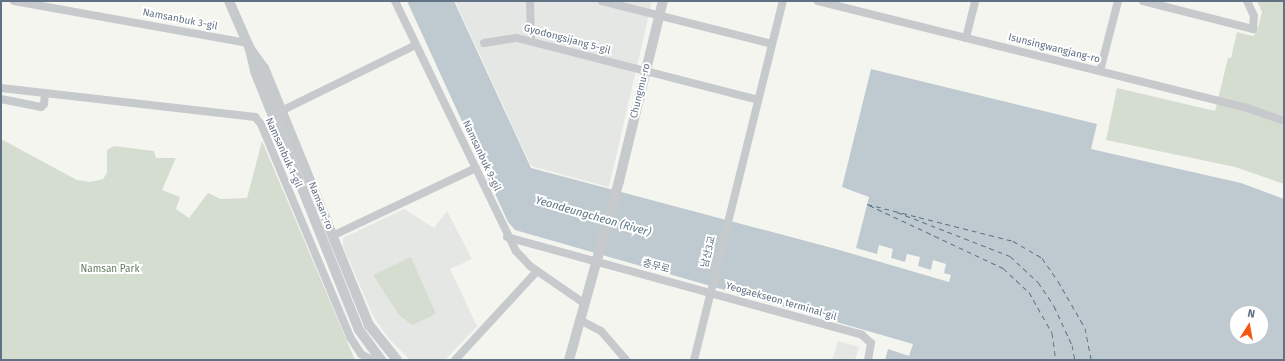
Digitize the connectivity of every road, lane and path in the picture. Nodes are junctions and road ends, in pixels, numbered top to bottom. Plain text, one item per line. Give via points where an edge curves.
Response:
1 (14, 1) edge
2 (229, 1) edge
3 (395, 1) edge
4 (530, 1) edge
5 (602, 1) edge
6 (663, 1) edge
7 (783, 1) edge
8 (818, 1) edge
9 (975, 1) edge
10 (1118, 1) edge
11 (1143, 1) edge
12 (1247, 1) edge
13 (659, 16) junction
14 (966, 38) junction
15 (531, 41) junction
16 (484, 43) dead end
17 (772, 44) junction
18 (416, 45) junction
19 (249, 46) junction
20 (646, 71) junction
21 (1100, 71) junction
22 (1, 88) edge
23 (45, 94) junction
24 (1, 99) edge
25 (758, 100) junction
26 (282, 110) junction
27 (1284, 121) edge
28 (476, 168) junction
29 (332, 236) junction
30 (507, 237) junction
31 (597, 261) junction
32 (537, 271) junction
33 (709, 292) junction
34 (585, 304) junction
35 (580, 320) junction
36 (372, 360) edge
37 (381, 360) edge
38 (397, 360) edge
39 (455, 360) edge
40 (569, 360) edge
41 (626, 360) edge
42 (694, 360) edge
43 (868, 360) edge

1 - 19 street, Namsanbuk 3-gil
2 - 19 street, Namsan-ro
3 - 18 street, Namsanbuk 9-gil
4 - 15 street
5 - 13 street
6 - 13 street, Chungmu-ro
7 - 17 street
8 - 14 street, Isunsingwangjang-ro
9 - 14 street
10 - 21 street
11 - 12 street via 1252,29 1254,16
13 - 17 street
13 - 20 street, Chungmu-ro
14 - 21 street, Isunsingwangjang-ro
15 - 16 street, Gyodongsijang 5-gil via 511,37
15 - 20 street, Gyodongsijang 5-gil
17 - 25 street
18 - 26 street
18 - 28 street, Namsanbuk 9-gil
19 - 26 street, Namsan-ro via 264,68
19 - 37 street, Namsan-ro via 255,71 359,330
20 - 25 street, Gyodongsijang 5-gil
20 - 31 street, Chungmu-ro
21 - 27 street, Isunsingwangjang-ro via 1248,108
22 - 23 street, Namsanbuk 1-gil
23 - 24 street via 44,104 41,106
23 - 36 street, Namsanbuk 1-gil via 257,118 350,337 361,354
25 - 33 street, 남산3교
26 - 29 street, Namsan-ro
28 - 29 street
28 - 30 street, Namsanbuk 9-gil
29 - 38 street, Namsan-ro via 369,325
30 - 31 street
30 - 32 street, Namsanbuk 9-gil via 520,257
31 - 33 street, 충무로
31 - 34 street
32 - 34 street, Namsanbuk 9-gil
32 - 39 street
33 - 42 street, Yeogaekseon terminal-gil
33 - 43 street, Yeogaekseon terminal-gil via 862,335 870,343
34 - 35 street
35 - 40 street
35 - 41 street via 601,331

